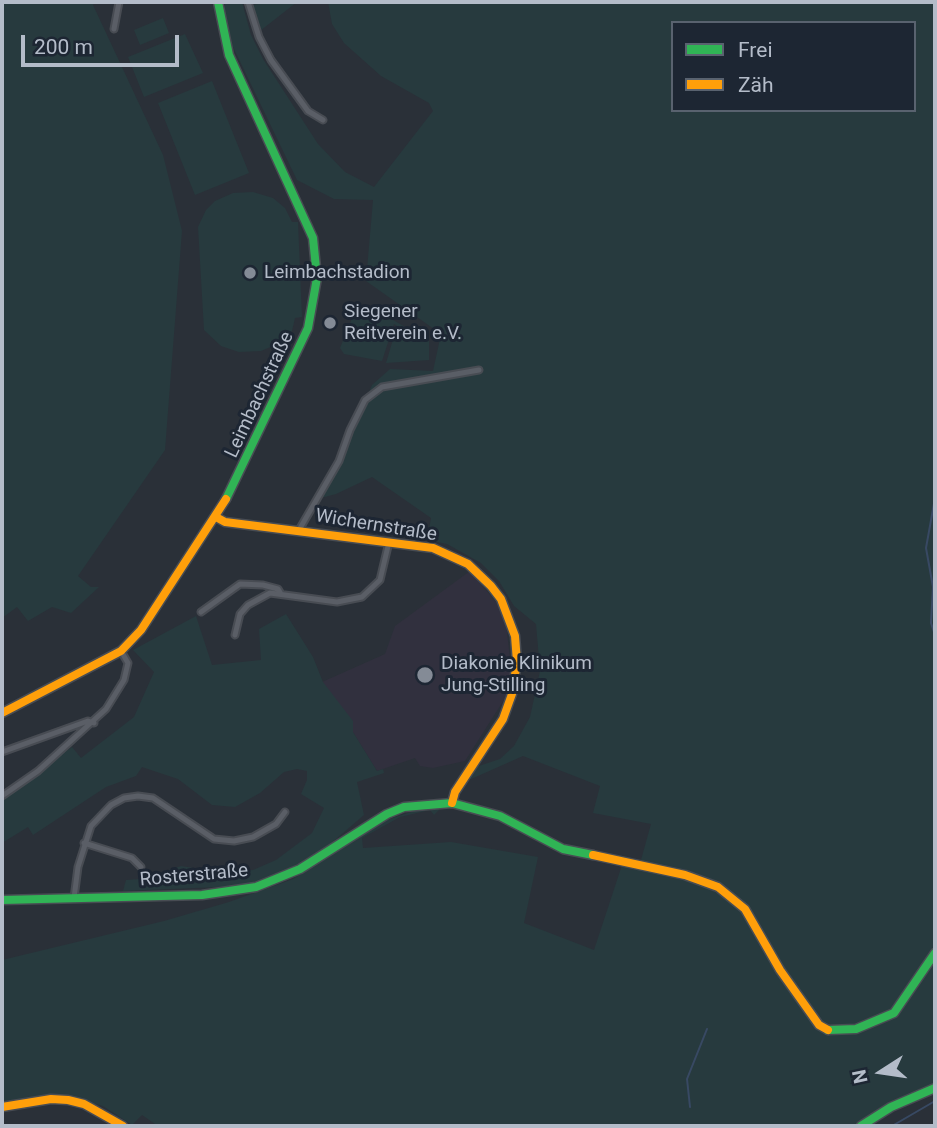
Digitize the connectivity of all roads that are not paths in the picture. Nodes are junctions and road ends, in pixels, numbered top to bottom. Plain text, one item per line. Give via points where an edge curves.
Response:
1 (119, 2) edge
2 (218, 2) edge
3 (248, 2) edge
4 (114, 29) dead end
5 (323, 120) dead end
6 (479, 370) dead end
7 (216, 517) junction
8 (299, 530) junction
9 (389, 542) junction
10 (281, 594) junction
11 (201, 611) dead end
12 (235, 635) dead end
13 (121, 651) junction
14 (2, 713) edge
15 (94, 723) junction
16 (2, 752) edge
17 (2, 796) edge
18 (452, 803) junction
19 (285, 812) dead end
20 (84, 843) junction
21 (141, 867) dead end
22 (74, 898) junction
23 (2, 900) edge
24 (935, 953) edge
25 (935, 1088) edge
26 (2, 1107) edge
27 (123, 1126) edge
28 (861, 1126) edge

1 - 4 street
2 - 7 street, Leimbachstraße via 229,55 309,226 317,278 311,319 294,363
3 - 5 street via 271,60 308,111
6 - 8 street via 382,387 365,401 339,461
7 - 8 street, Wichernstraße via 225,522
7 - 13 street, Leimbachstraße via 141,630
8 - 9 street, Wichernstraße
9 - 10 street via 380,580 362,597 337,602
9 - 18 street, Wichernstraße via 440,550 468,564 501,599 515,636 515,678 506,712
10 - 11 street via 263,585 240,584
10 - 12 street via 270,593 248,605 240,614
13 - 14 street, Leimbachstraße
13 - 15 street via 128,663 124,680
15 - 16 street via 88,720
15 - 17 street
18 - 22 street, Rosterstraße via 404,807 387,814 300,869 256,887 202,895
18 - 24 street, Rosterstraße via 500,816 562,849 685,875 718,887 745,909 779,970 819,1025 831,1032 856,1029 894,1013
19 - 20 street via 276,824 253,837 215,839 196,830 171,808 138,796 100,814
20 - 21 street via 132,858
20 - 22 street
22 - 23 street, Rosterstraße
25 - 28 street
26 - 27 street via 68,1100

